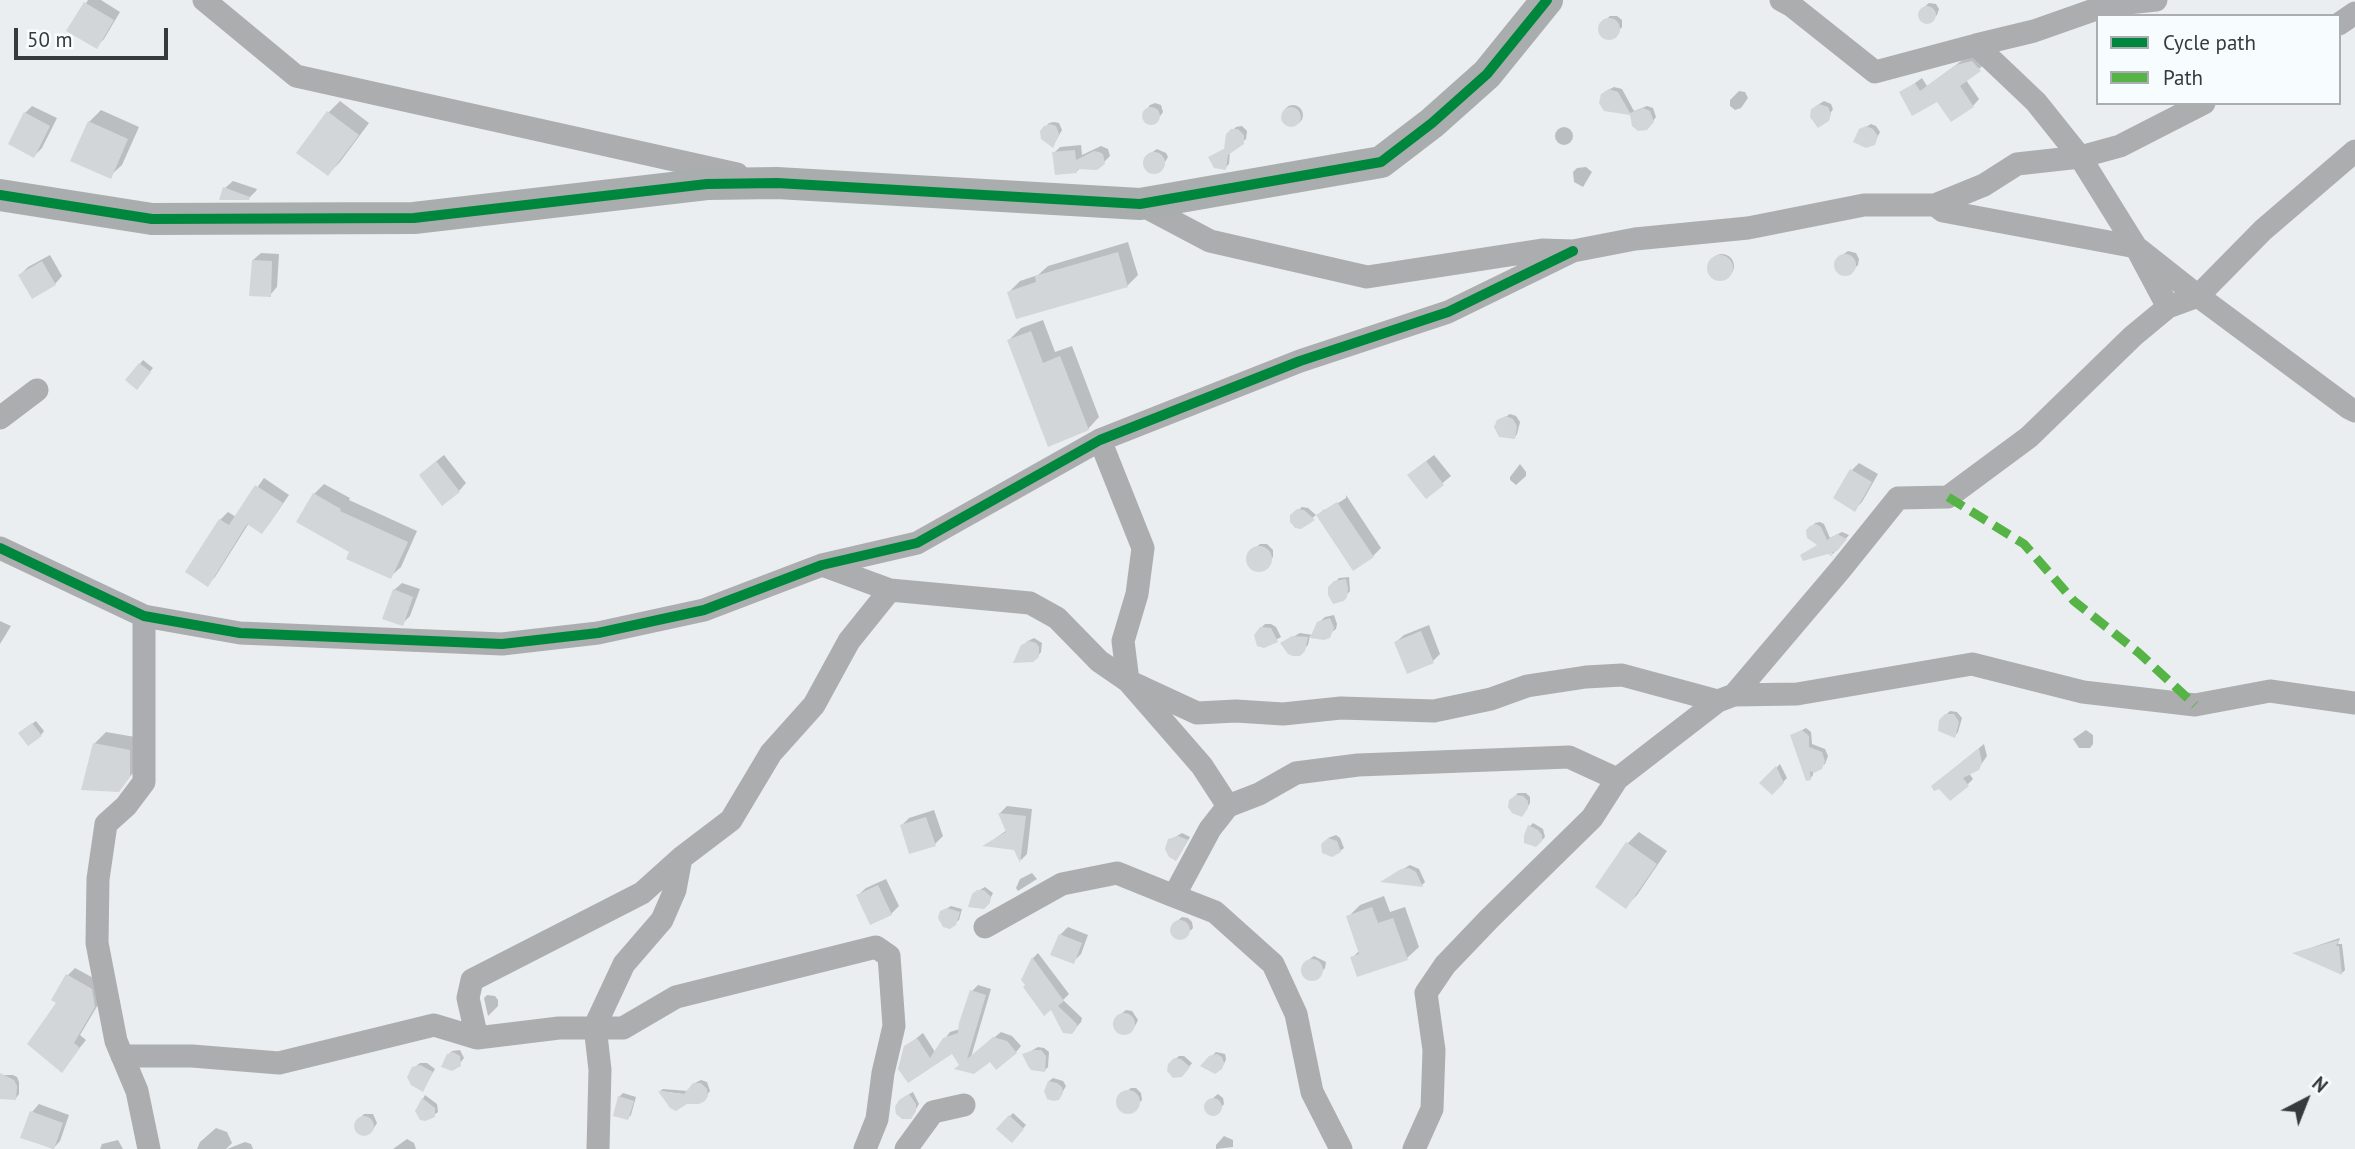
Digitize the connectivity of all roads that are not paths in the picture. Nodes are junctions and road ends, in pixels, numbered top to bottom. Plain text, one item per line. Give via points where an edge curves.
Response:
1 (204, 0) edge
2 (1547, 0) edge
3 (1781, 0) edge
4 (2156, 0) edge
5 (1976, 45) junction
6 (2200, 105) edge
7 (2355, 151) edge
8 (2080, 157) junction
9 (777, 183) junction
10 (0, 195) edge
11 (1140, 204) junction
12 (1935, 205) junction
13 (2136, 247) junction
14 (1573, 251) junction
15 (2198, 296) junction
16 (2168, 307) junction
17 (37, 390) dead end
18 (2355, 411) edge
19 (0, 418) edge
20 (1100, 440) junction
21 (0, 548) edge
22 (822, 565) junction
23 (890, 590) junction
24 (144, 616) junction
25 (1128, 681) junction
26 (1726, 698) junction
27 (2355, 703) edge
28 (1617, 779) junction
29 (1228, 806) junction
30 (681, 858) junction
31 (1174, 896) junction
32 (985, 926) dead end
33 (595, 1026) junction
34 (477, 1038) junction
35 (122, 1056) junction
36 (964, 1105) dead end
37 (149, 1149) edge
38 (598, 1149) edge
39 (865, 1149) edge
40 (906, 1149) edge
41 (1341, 1149) edge
42 (1414, 1149) edge

1 - 9 street via 296,76
2 - 11 street via 1487,74 1381,162
3 - 5 street via 1875,72
4 - 5 street via 2108,5
5 - 8 street via 2036,102
6 - 8 street via 2120,146
7 - 15 street via 2263,230
8 - 12 street via 2017,164 1984,185
8 - 13 street
9 - 10 street via 707,184 414,218 152,219
9 - 11 street
11 - 14 street via 1210,241 1367,277 1542,250
12 - 13 street via 1943,211
12 - 14 street via 1864,205 1748,228 1635,239
13 - 15 street
13 - 16 street
14 - 20 street via 1448,312 1300,361
15 - 16 street
15 - 18 street
16 - 26 street via 2029,437 1948,497 1898,498
17 - 19 street
20 - 22 street via 917,543
20 - 25 street via 1143,548 1137,594 1123,640
21 - 24 street
22 - 23 street
22 - 24 street via 704,610 598,633 502,644 240,633
23 - 25 street via 1030,603 1057,618 1099,661
23 - 30 street via 849,641 814,705 771,754 731,820
24 - 35 street via 144,782 106,824 98,879 97,943
25 - 26 street via 1197,713 1283,714 1341,708 1434,711 1527,686 1622,675
25 - 29 street via 1202,766
26 - 27 street via 1797,694 1972,664 2083,692 2195,705 2270,691
26 - 28 street
28 - 29 street via 1569,757 1358,765 1296,773
28 - 42 street via 1592,818 1481,927 1426,993 1434,1049 1432,1109
29 - 31 street
30 - 33 street via 663,920 624,964
30 - 34 street via 642,893 472,980 468,998
31 - 32 street via 1117,873 1062,884
31 - 41 street via 1215,912 1273,964 1296,1014 1312,1092
33 - 34 street
33 - 38 street via 600,1070
33 - 39 street via 623,1028 676,997 876,947 889,956 894,1026 877,1119
34 - 35 street via 435,1025 279,1063
35 - 37 street via 137,1091
36 - 40 street via 933,1112

